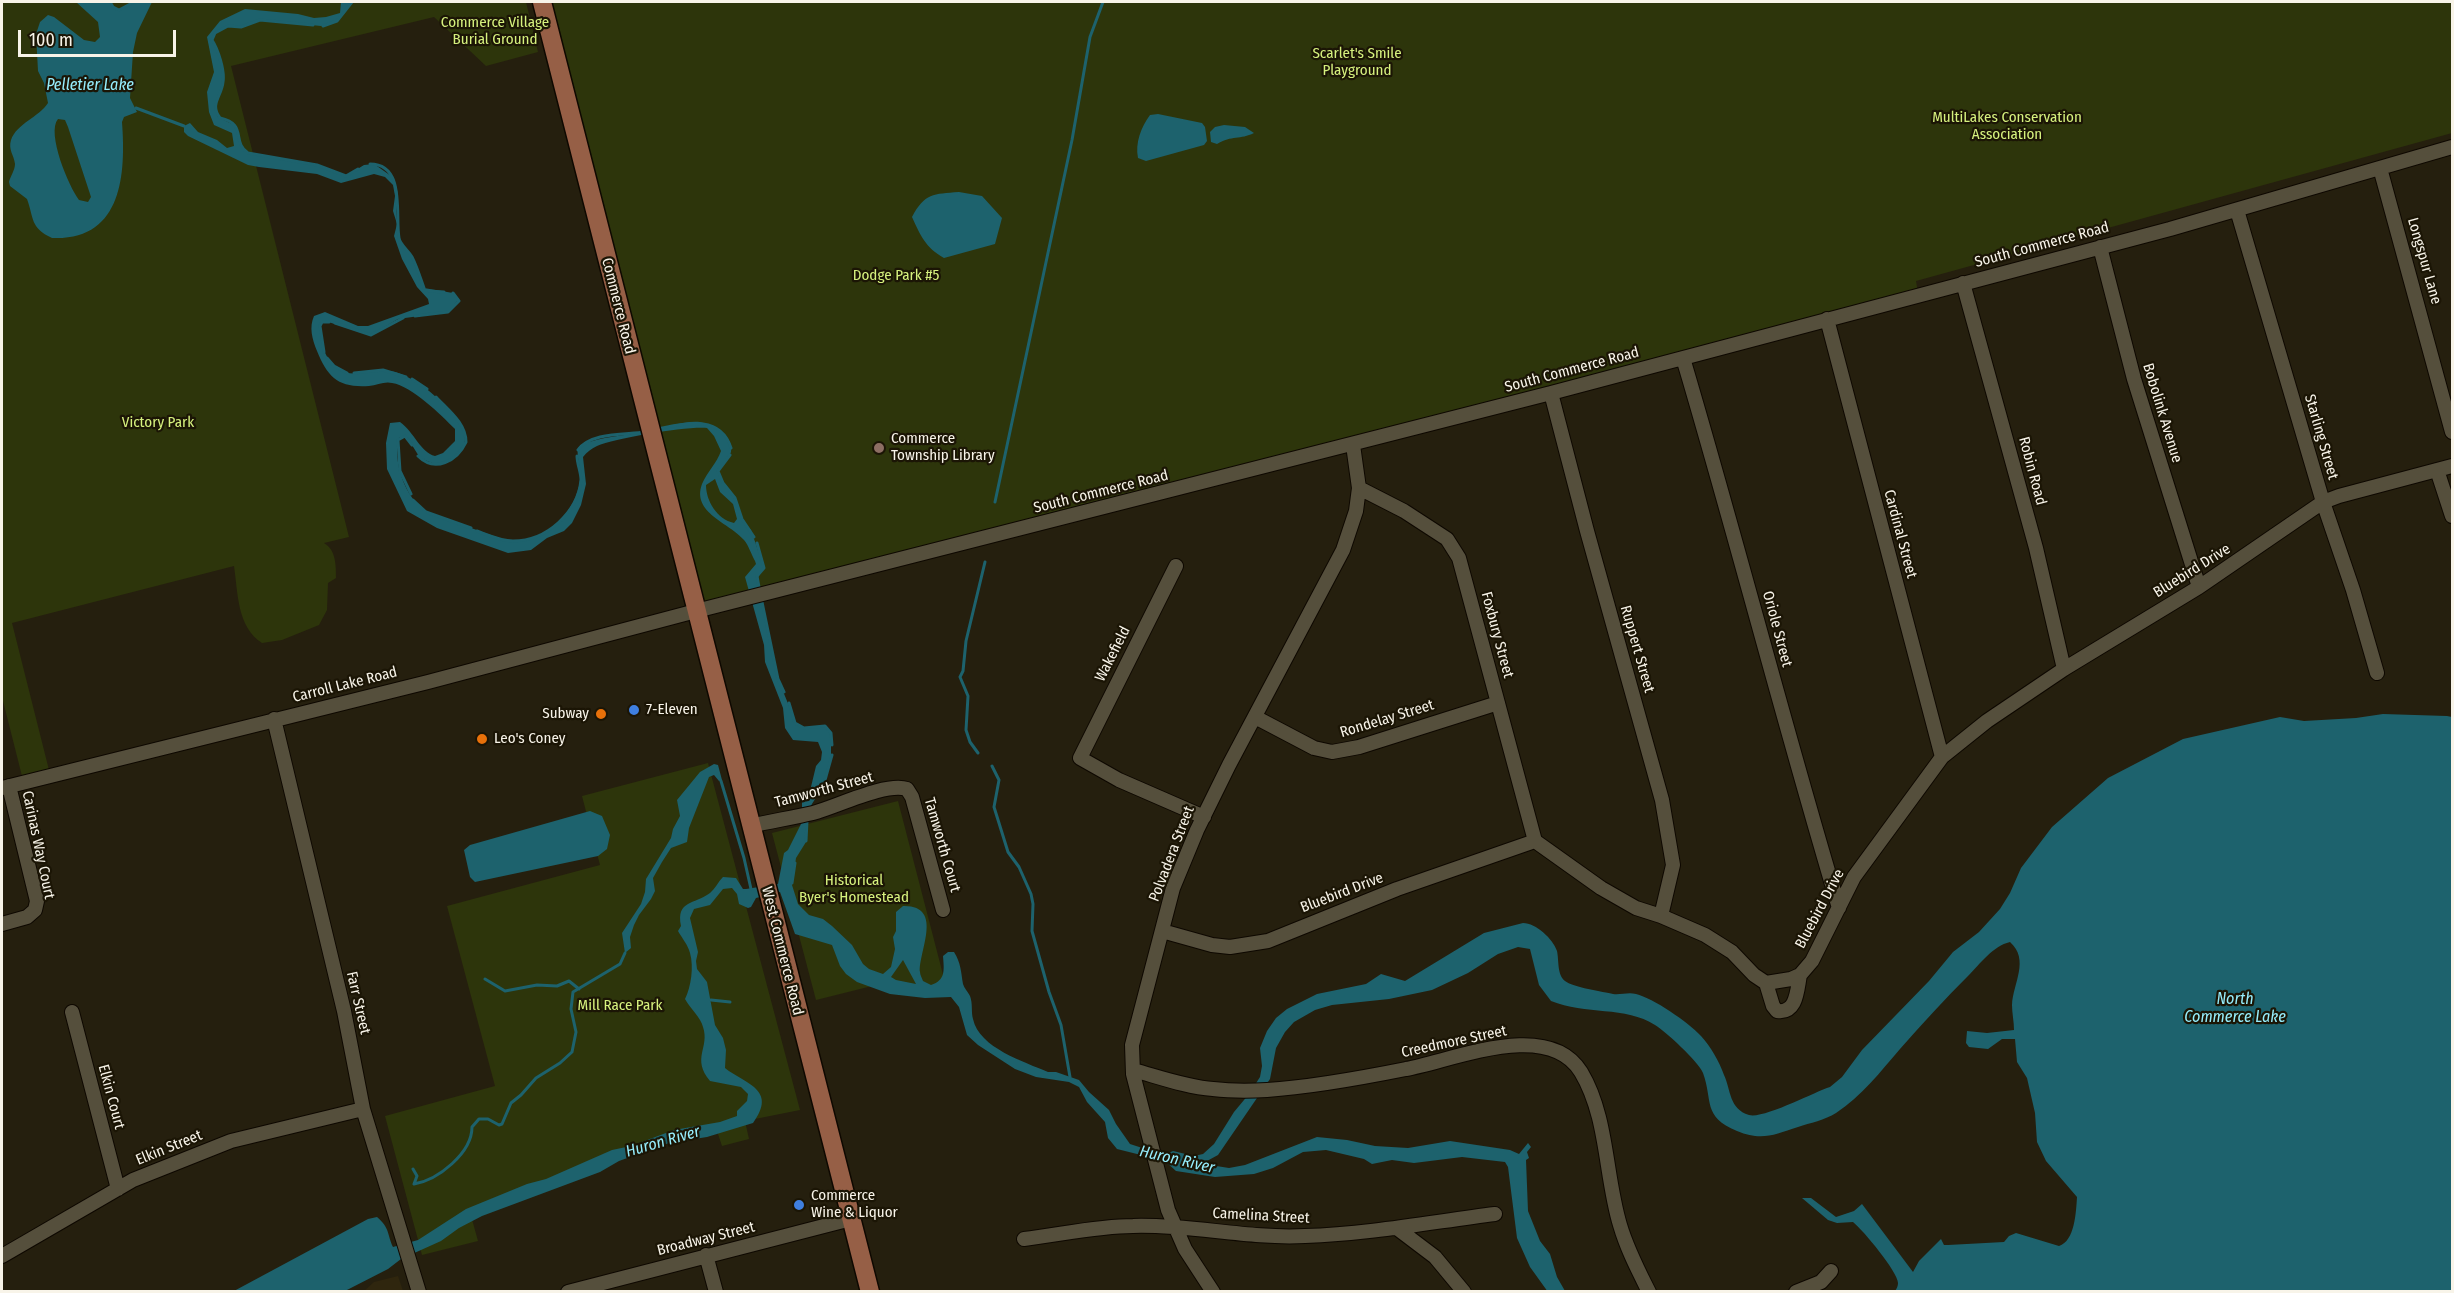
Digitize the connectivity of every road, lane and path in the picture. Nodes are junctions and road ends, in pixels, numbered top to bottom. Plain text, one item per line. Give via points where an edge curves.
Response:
1 (542, 2) edge
2 (2452, 147) edge
3 (2380, 168) junction
4 (2237, 210) junction
5 (2100, 247) junction
6 (1963, 283) junction
7 (1827, 319) junction
8 (1683, 358) junction
9 (1551, 393) junction
10 (2452, 432) edge
11 (1353, 445) junction
12 (2452, 466) edge
13 (2437, 470) junction
14 (1359, 488) junction
15 (2323, 502) junction
16 (2452, 516) edge
17 (1176, 566) dead end
18 (2199, 587) junction
19 (696, 611) junction
20 (2064, 669) junction
21 (2377, 673) dead end
22 (1498, 703) junction
23 (1254, 717) junction
24 (274, 719) junction
25 (1942, 758) junction
26 (5, 787) edge
27 (907, 789) joint
28 (1204, 817) junction
29 (750, 826) junction
30 (1535, 841) junction
31 (1839, 908) junction
32 (943, 910) dead end
33 (1661, 916) junction
34 (2, 924) edge
35 (1162, 931) junction
36 (1800, 975) junction
37 (1766, 983) junction
38 (72, 1012) dead end
39 (1133, 1070) junction
40 (363, 1109) junction
41 (118, 1189) junction
42 (1496, 1214) dead end
43 (851, 1219) junction
44 (1175, 1227) junction
45 (1398, 1229) junction
46 (1024, 1239) dead end
47 (706, 1255) junction
48 (2, 1256) edge
49 (1831, 1271) dead end
50 (419, 1292) edge
51 (568, 1292) edge
52 (716, 1292) edge
53 (870, 1292) edge
54 (1213, 1292) edge
55 (1464, 1292) edge
56 (1649, 1292) edge
57 (1796, 1292) edge

1 - 19 main road, Commerce Road
2 - 3 street, South Commerce Road
3 - 4 street, South Commerce Road
3 - 10 street, Longspur Lane
4 - 5 street, South Commerce Road
4 - 15 street, Starling Street
5 - 6 street, South Commerce Road
5 - 18 street, Bobolink Avenue via 2134,379
6 - 7 street, South Commerce Road
6 - 20 street, Robin Road via 2036,548
7 - 8 street, South Commerce Road
7 - 25 street, Cardinal Street
8 - 9 street, South Commerce Road
8 - 31 street, Oriole Street
9 - 11 street, South Commerce Road
9 - 33 street, Ruppert Street via 1662,800 1673,865
11 - 14 street, Polvadera Street
11 - 19 street, South Commerce Road
12 - 13 street, Bluebird Drive
13 - 15 street, Bluebird Drive
13 - 16 street
14 - 22 street, Foxbury Street via 1404,511 1447,539 1453,548 1465,578
14 - 23 street, Polvadera Street via 1343,550
15 - 18 street, Bluebird Drive
15 - 21 street, Starling Street
17 - 28 street, Wakefield via 1080,758 1119,780
18 - 20 street, Bluebird Drive
19 - 24 street, Carroll Lake Road
19 - 29 main road, West Commerce Road
20 - 25 street, Bluebird Drive via 1987,721
22 - 23 street, Rondelay Street via 1332,752 1314,748
22 - 30 street, Foxbury Street
23 - 28 street, Polvadera Street
24 - 26 street, Carroll Lake Road
24 - 40 street, Farr Street via 344,1011
25 - 31 street, Bluebird Drive via 1854,877
26 - 34 street, Carinas Way Court via 37,901 35,910 27,917
27 - 29 street, Tamworth Street via 898,787
27 - 32 street, Tamworth Court
28 - 35 street, Polvadera Street via 1173,888
29 - 43 main road, West Commerce Road
30 - 33 street via 1601,888 1636,908
30 - 35 street, Bluebird Drive via 1268,940 1230,947
31 - 36 street, Bluebird Drive via 1812,961
33 - 37 street via 1732,952
35 - 39 street, Polvadera Street via 1132,1045
36 - 37 street
36 - 37 street via 1791,1010 1784,1012 1773,1006
38 - 41 street, Elkin Court
39 - 44 street, Polvadera Street
39 - 56 street, Creedmore Street via 1211,1089 1265,1090 1408,1069 1498,1047 1543,1047 1558,1052 1580,1070 1593,1097 1620,1224
40 - 41 street, Elkin Street via 231,1141
40 - 50 street, Farr Street
41 - 48 street, Elkin Street
42 - 45 street, Camelina Street
43 - 47 street, Broadway Street
43 - 53 main road, West Commerce Road
44 - 45 street, Camelina Street via 1242,1235 1304,1236
44 - 46 street, Camelina Street via 1131,1226
44 - 54 street, Polvadera Street
45 - 55 street via 1435,1257
47 - 51 street, Broadway Street
47 - 52 street
49 - 57 street via 1821,1282

